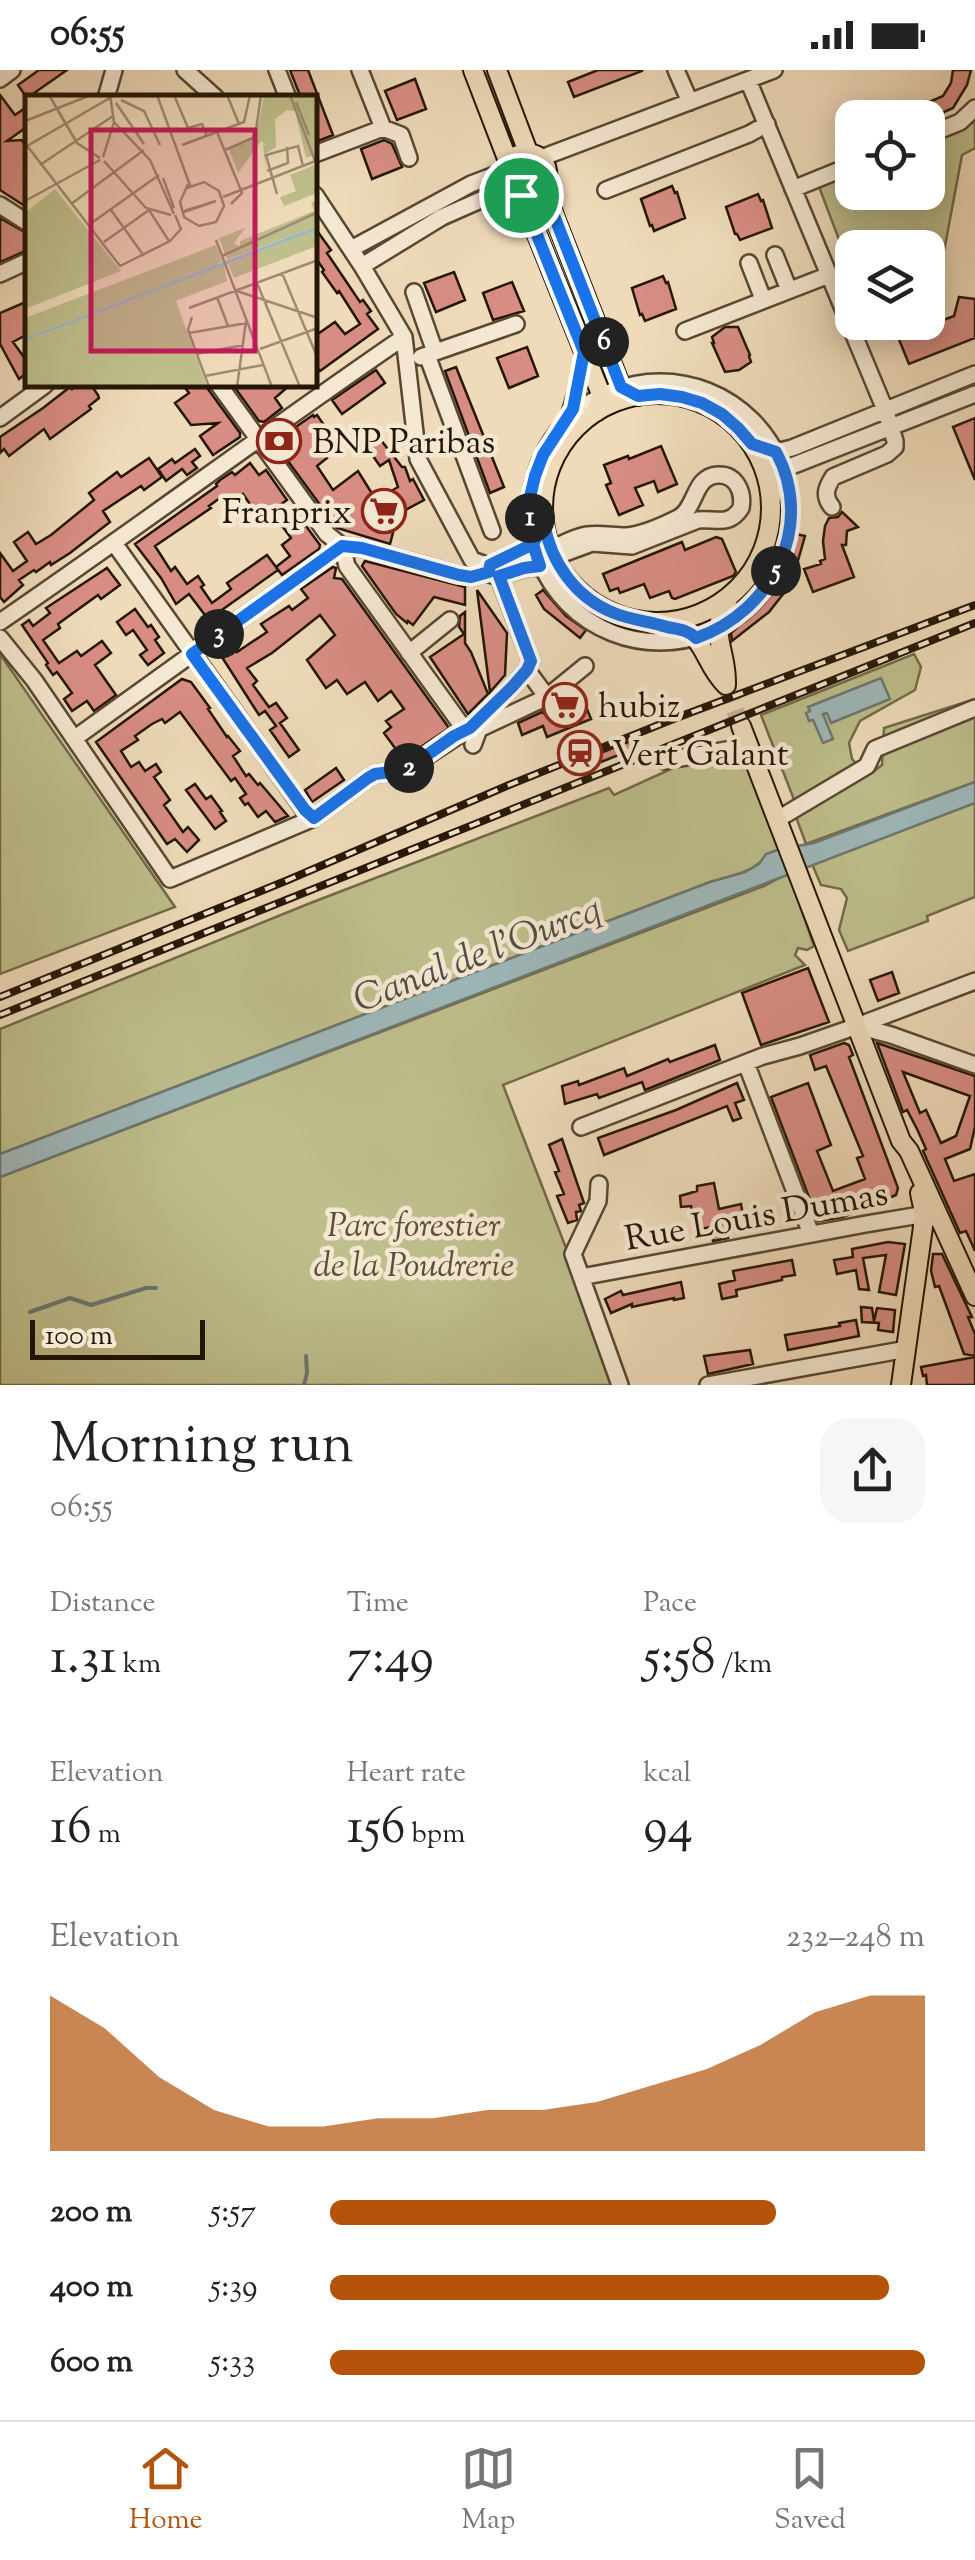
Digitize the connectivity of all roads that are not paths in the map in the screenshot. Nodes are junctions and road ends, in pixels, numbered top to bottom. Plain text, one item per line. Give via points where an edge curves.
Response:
1 (12, 70) edge
2 (114, 70) edge
3 (185, 70) edge
4 (277, 70) edge
5 (360, 70) edge
6 (472, 70) edge
7 (497, 70) edge
8 (676, 70) edge
9 (774, 70) edge
10 (0, 79) edge
11 (748, 80) junction
12 (107, 95) edge
13 (213, 95) edge
14 (287, 95) edge
15 (690, 102) junction
16 (975, 108) edge
17 (766, 124) junction
18 (383, 128) junction
19 (945, 128) edge
20 (318, 153) edge
21 (534, 155) junction
22 (409, 158) dead end
23 (835, 172) edge
24 (511, 178) junction
25 (546, 184) junction
26 (794, 189) junction
27 (606, 190) dead end
28 (318, 200) edge
29 (0, 205) edge
30 (25, 220) edge
31 (351, 249) junction
32 (775, 255) dead end
33 (25, 262) edge
34 (749, 264) dead end
35 (362, 266) junction
36 (0, 274) edge
37 (829, 275) junction
38 (788, 290) junction
39 (414, 292) dead end
40 (763, 299) junction
41 (516, 324) dead end
42 (685, 331) dead end
43 (404, 336) junction
44 (584, 352) junction
45 (431, 354) junction
46 (408, 358) junction
47 (975, 374) edge
48 (41, 388) edge
49 (222, 388) edge
50 (630, 391) junction
51 (975, 394) edge
52 (598, 403) junction
53 (569, 417) junction
54 (0, 418) edge
55 (888, 419) junction
56 (258, 438) junction
57 (752, 444) junction
58 (776, 452) junction
59 (784, 469) junction
60 (771, 502) junction
61 (832, 507) dead end
62 (492, 532) dead end
63 (114, 544) junction
64 (342, 546) junction
65 (548, 558) junction
66 (492, 572) junction
67 (729, 596) junction
68 (450, 620) dead end
69 (0, 622) edge
70 (650, 622) junction
71 (718, 630) junction
72 (0, 638) edge
73 (696, 638) junction
74 (409, 653) junction
75 (192, 654) junction
76 (585, 666) dead end
77 (530, 674) dead end
78 (549, 701) junction
79 (975, 708) edge
80 (741, 726) tunnel mouth
81 (473, 733) junction
82 (74, 738) junction
83 (749, 746) junction
84 (664, 761) dead end
85 (314, 818) junction
86 (778, 819) junction
87 (975, 981) edge
88 (857, 1026) junction
89 (746, 1063) junction
90 (975, 1065) edge
91 (581, 1127) dead end
92 (599, 1184) dead end
93 (932, 1219) junction
94 (811, 1234) junction
95 (581, 1277) junction
96 (975, 1296) edge
97 (907, 1349) junction
98 (620, 1385) edge
99 (708, 1385) edge
100 (902, 1385) edge

1 - 10 street
2 - 12 street
3 - 13 street
4 - 14 street
5 - 18 street
6 - 24 main road
7 - 21 main road
8 - 15 street
9 - 11 street
11 - 15 street via 724,80
11 - 17 street
15 - 21 street
16 - 19 street
17 - 26 street
17 - 27 street
18 - 20 street
18 - 22 street via 401,134
21 - 24 main road via 515,156
21 - 25 main road via 548,172
23 - 26 street
24 - 25 main road via 535,194
24 - 31 street via 471,184
24 - 35 street
24 - 44 main road
25 - 50 main road
26 - 37 street
28 - 31 street
29 - 30 street
31 - 35 street
32 - 38 street
33 - 36 street
34 - 40 street
35 - 43 street
37 - 38 street
37 - 55 street
38 - 40 street
39 - 45 street
40 - 42 street
41 - 45 street
43 - 46 street
43 - 56 street
44 - 52 main road
44 - 53 street
45 - 46 street
45 - 62 street
46 - 66 street via 418,459 437,510 472,560
47 - 55 street via 900,404
48 - 54 street
49 - 56 street
50 - 52 main road via 616,402
50 - 57 main road via 702,403
50 - 58 street via 655,381 697,387 742,413
51 - 55 street
52 - 53 street
52 - 65 main road via 550,468 543,505
53 - 65 street via 543,455 530,508
55 - 58 street
55 - 59 street
55 - 61 street via 896,441 892,450 833,477 826,494
56 - 63 street
56 - 64 street
57 - 58 street
57 - 60 main road
58 - 59 street
59 - 60 street
59 - 71 street via 790,523 781,561 760,596
60 - 67 main road via 762,554
63 - 69 street
63 - 75 street
64 - 66 street via 404,554 471,577
64 - 74 street via 348,566
64 - 75 street
65 - 65 street via 592,543 632,546 698,520 730,520 741,508 741,490 732,479 709,477 681,516 631,536 590,534
65 - 66 street
65 - 66 street
65 - 70 main road via 592,602
65 - 73 street via 554,589 569,608 612,634 662,643
66 - 81 street via 531,661
67 - 70 main road via 678,620
67 - 71 main road
68 - 74 street
70 - 73 main road
71 - 73 street
71 - 73 main road via 726,685
72 - 82 street
74 - 81 street
75 - 82 street
75 - 85 street
76 - 78 street
77 - 78 street
78 - 81 street
79 - 86 street via 876,749 867,766
80 - 83 main road
81 - 85 street via 406,770 375,774
82 - 85 street via 170,879
83 - 84 street
83 - 86 main road
86 - 88 main road
87 - 88 street
88 - 89 street via 801,1050
88 - 90 street
88 - 93 main road
89 - 91 street
89 - 94 street
92 - 95 street via 574,1254
93 - 94 street, Rue Louis Dumas
93 - 96 main road
93 - 97 main road
94 - 95 street, Rue Louis Dumas
95 - 98 street
97 - 99 street
97 - 100 main road

